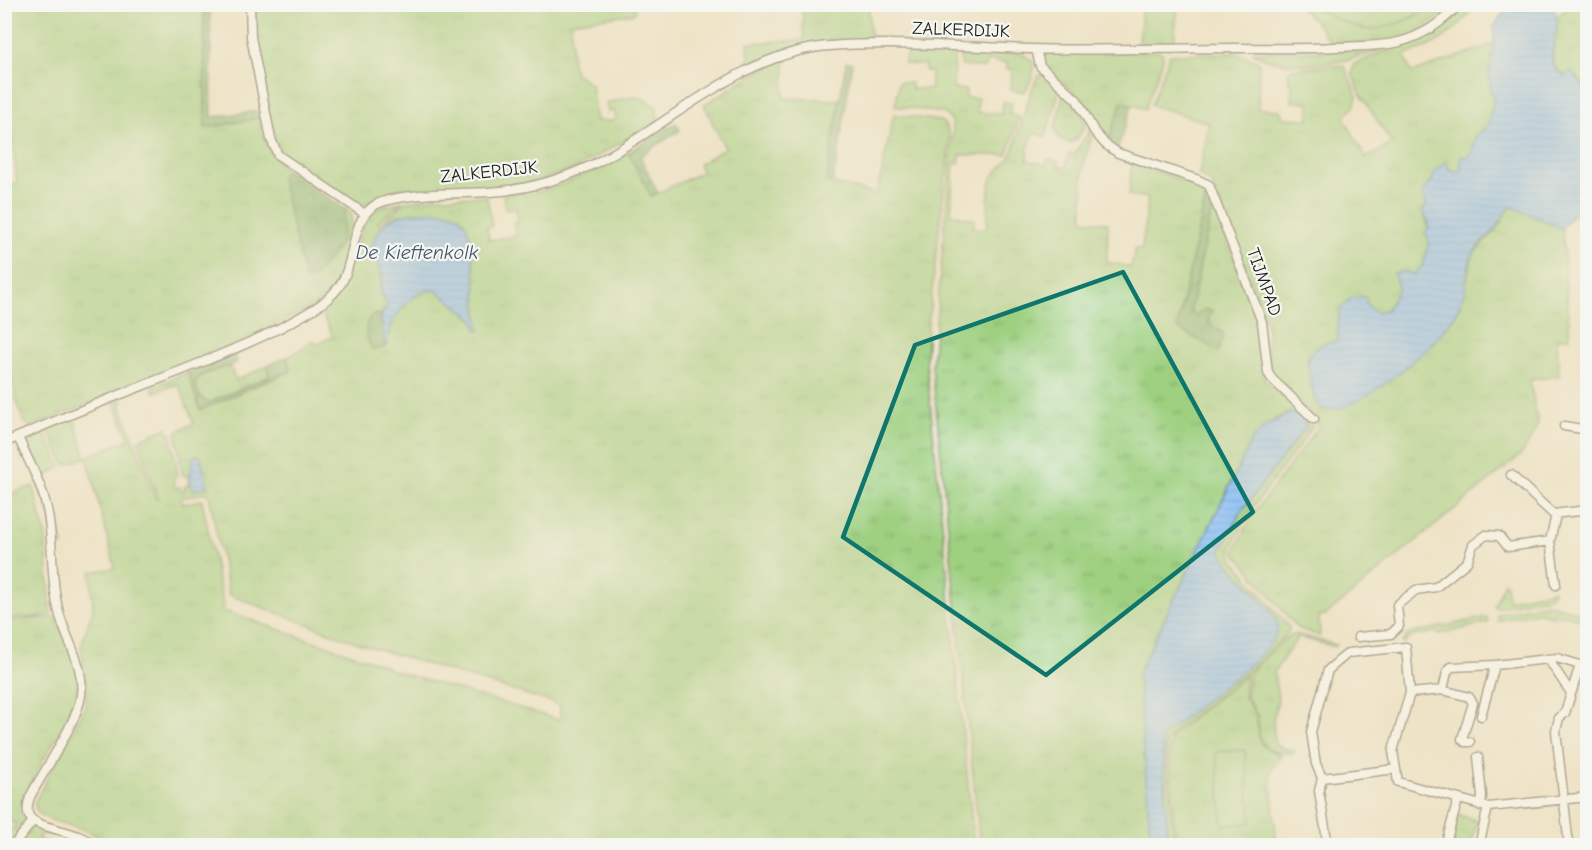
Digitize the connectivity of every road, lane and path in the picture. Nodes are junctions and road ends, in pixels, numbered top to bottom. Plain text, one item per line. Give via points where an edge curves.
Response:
1 (250, 4) edge
2 (1459, 4) edge
3 (1036, 49) junction
4 (365, 214) junction
5 (1314, 418) dead end
6 (1564, 426) dead end
7 (1587, 430) edge
8 (18, 437) junction
9 (4, 443) edge
10 (1511, 476) dead end
11 (1587, 510) edge
12 (1556, 515) junction
13 (1550, 541) junction
14 (1556, 585) dead end
15 (1358, 638) dead end
16 (1548, 659) junction
17 (1584, 664) edge
18 (1495, 665) junction
19 (1443, 690) junction
20 (1410, 693) junction
21 (1571, 693) junction
22 (1481, 716) dead end
23 (1470, 742) dead end
24 (1478, 757) dead end
25 (1396, 769) junction
26 (1322, 778) junction
27 (1587, 797) edge
28 (1458, 800) junction
29 (1564, 800) junction
30 (1484, 807) junction
31 (33, 820) junction
32 (14, 846) edge
33 (96, 846) edge
34 (1328, 846) edge
35 (1445, 846) edge
36 (1479, 846) edge
37 (1569, 846) edge

1 - 4 street via 251,37 271,139 278,154
2 - 3 street, ZALKERDIJK via 1420,34 1382,45
3 - 4 street, ZALKERDIJK via 874,45 827,46 793,52 746,71 617,150 562,178 526,189 394,199 375,205
3 - 5 street, TIJMPAD via 1040,66 1077,100 1105,144 1118,153 1209,185 1262,322 1268,373
4 - 8 street via 344,278 320,305 229,351
6 - 7 street
8 - 9 street
8 - 31 street via 47,506 58,609 74,647 81,680 76,713 30,796 27,810
10 - 12 street
11 - 12 street
12 - 13 street
13 - 14 street
13 - 15 street via 1508,547 1499,536 1485,535 1473,545 1467,562 1436,587 1416,590 1396,605 1399,626 1391,634
16 - 17 street
16 - 18 street
16 - 21 street
17 - 21 street
18 - 19 street via 1451,667
18 - 22 street
19 - 20 street
19 - 23 street via 1469,697 1473,703 1462,739
20 - 25 street via 1393,751
20 - 26 street via 1406,647 1348,653 1328,670 1311,732
21 - 29 street via 1556,731
24 - 30 street
25 - 26 street
25 - 28 street via 1401,784
26 - 34 street via 1319,791
27 - 29 street
28 - 30 street
28 - 35 street
29 - 30 street
29 - 37 street
30 - 36 street
31 - 32 street
31 - 33 street via 74,833

